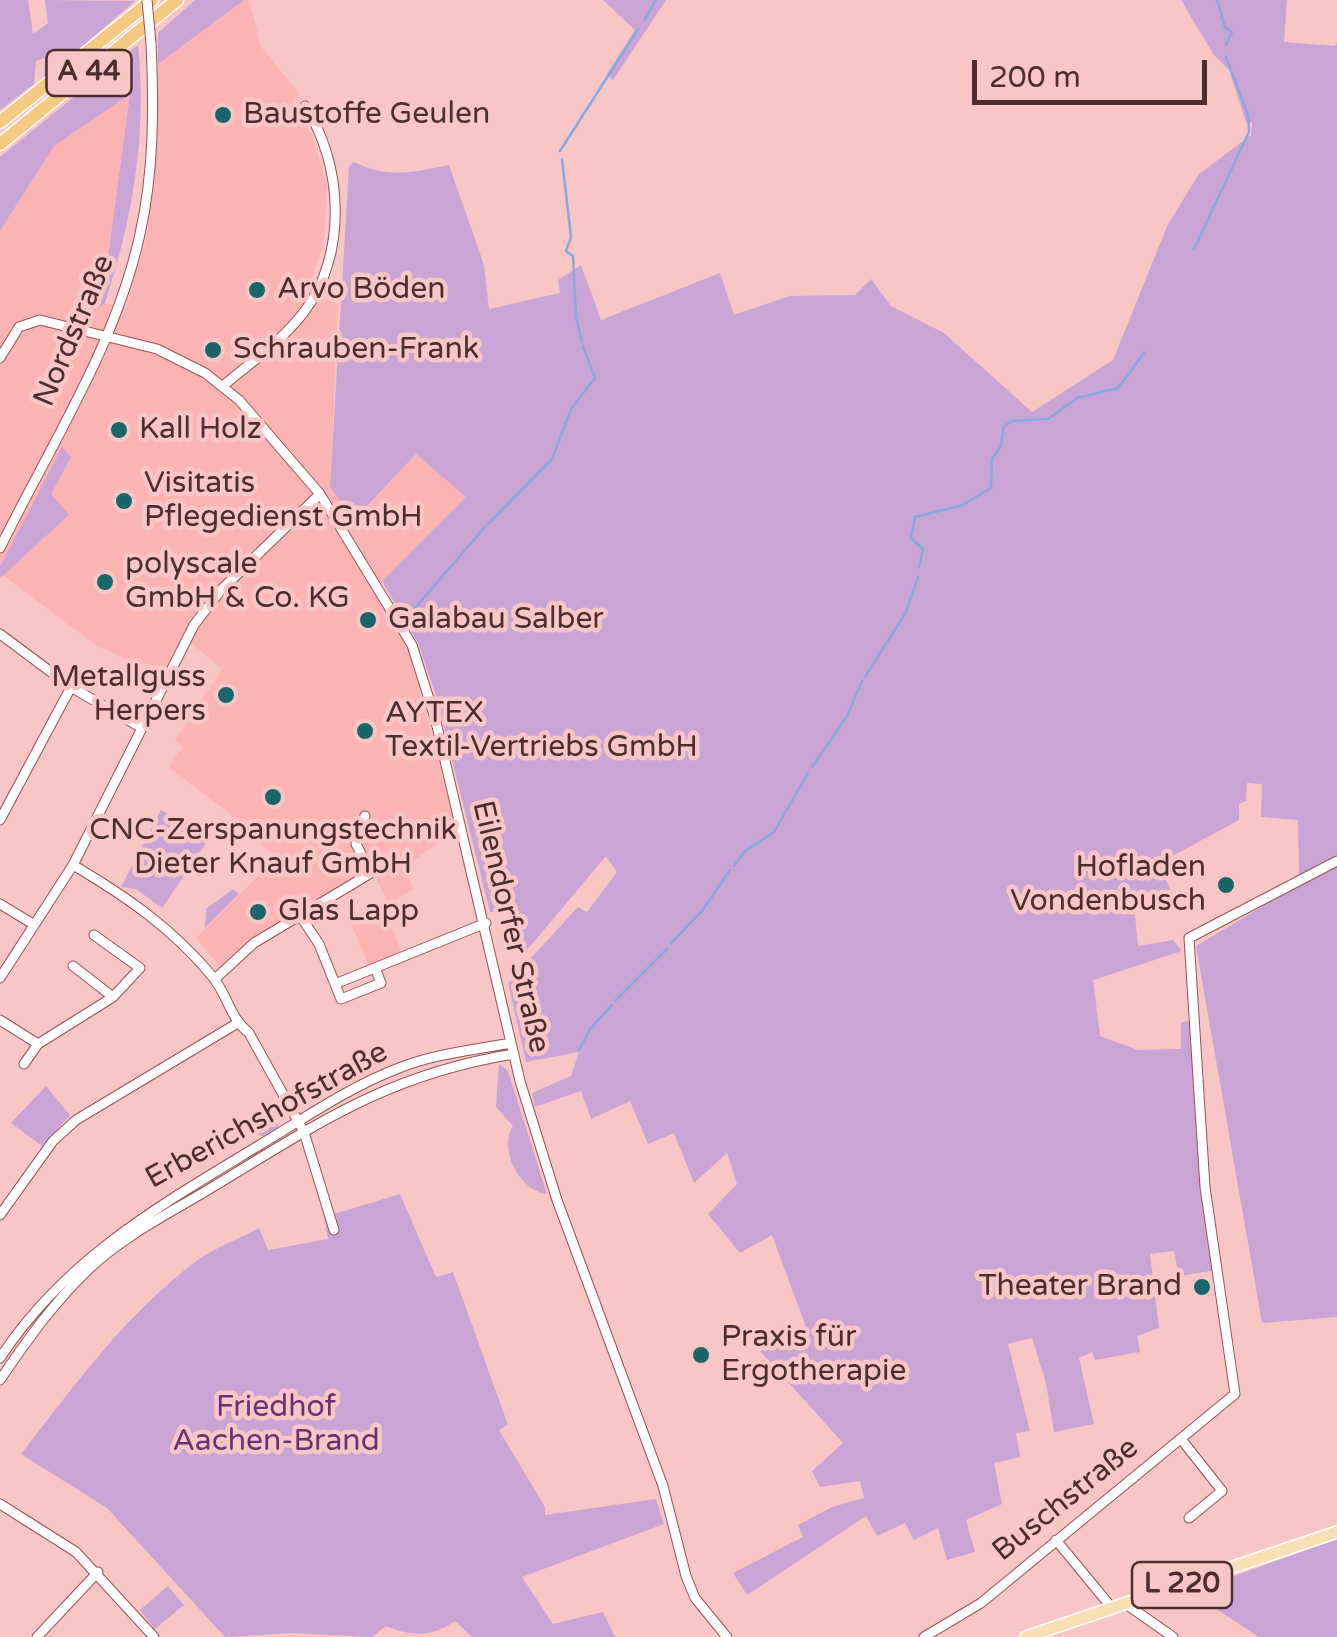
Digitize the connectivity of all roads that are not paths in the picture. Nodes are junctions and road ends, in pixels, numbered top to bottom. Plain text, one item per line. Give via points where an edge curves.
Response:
1 (150, 0) edge
2 (177, 0) edge
3 (305, 106) dead end
4 (0, 122) edge
5 (0, 144) edge
6 (106, 336) junction
7 (0, 358) edge
8 (223, 386) junction
9 (320, 494) junction
10 (0, 548) edge
11 (0, 634) edge
12 (71, 687) junction
13 (142, 728) junction
14 (365, 816) dead end
15 (0, 820) edge
16 (1337, 861) edge
17 (73, 865) junction
18 (0, 904) edge
19 (299, 914) junction
20 (486, 923) junction
21 (33, 924) junction
22 (94, 935) dead end
23 (73, 966) dead end
24 (375, 968) junction
25 (0, 978) edge
26 (215, 979) junction
27 (335, 984) junction
28 (113, 997) junction
29 (65, 1014) dead end
30 (0, 1020) edge
31 (75, 1022) junction
32 (236, 1024) junction
33 (511, 1043) junction
34 (38, 1044) junction
35 (514, 1054) junction
36 (24, 1064) dead end
37 (298, 1122) junction
38 (304, 1132) junction
39 (0, 1215) edge
40 (334, 1230) dead end
41 (116, 1241) junction
42 (0, 1358) edge
43 (0, 1380) edge
44 (1181, 1439) junction
45 (0, 1504) edge
46 (1189, 1518) dead end
47 (1337, 1532) edge
48 (1056, 1540) junction
49 (98, 1572) junction
50 (1126, 1604) junction
51 (1112, 1608) junction
52 (1154, 1626) junction
53 (37, 1637) edge
54 (154, 1637) edge
55 (727, 1637) edge
56 (924, 1637) edge
57 (1026, 1637) edge
58 (1143, 1637) edge
59 (1172, 1637) edge

1 - 4 highway, A 44
1 - 6 street, Nordstraße, bridge via 153,140 145,209
2 - 5 highway, A 44
3 - 8 street via 332,162 326,265 319,288 290,328
6 - 7 street, Eilendorfer Straße via 29,322
6 - 8 street, Eilendorfer Straße via 182,359
6 - 10 street, Nordstraße
8 - 9 street, Eilendorfer Straße
9 - 13 street via 194,625
9 - 20 street, Eilendorfer Straße via 424,675
11 - 12 street
12 - 13 street
12 - 15 street
13 - 17 street
14 - 19 street via 356,844 371,873
16 - 44 street, Buschstraße via 1188,938 1205,1187 1235,1394
17 - 21 street
17 - 26 street via 158,919
18 - 21 street
19 - 26 street
19 - 27 street
20 - 24 street
20 - 33 street, Eilendorfer Straße
21 - 25 street
22 - 28 street via 140,968
23 - 28 street
24 - 27 street
24 - 27 street via 381,983 341,999
26 - 32 street
28 - 31 street
29 - 31 street
30 - 34 street
31 - 34 street
32 - 37 street via 249,1033
32 - 39 street via 76,1120 52,1141
33 - 35 street, Eilendorfer Straße
33 - 37 street, Erberichshofstraße via 400,1068
34 - 36 street
35 - 38 street, Erberichshofstraße via 408,1078
35 - 55 street, Eilendorfer Straße via 557,1200 663,1486 686,1576
37 - 38 street
37 - 41 street, Erberichshofstraße
38 - 40 street, Erberichshofstraße
38 - 41 street, Erberichshofstraße
41 - 42 street, Erberichshofstraße via 48,1295
41 - 43 street, Erberichshofstraße via 57,1302
44 - 46 street via 1222,1491
44 - 48 street, Buschstraße
45 - 49 street via 45,1528
47 - 50 main road, L 220
48 - 51 street
48 - 56 street, Buschstraße via 981,1603
49 - 53 street
49 - 54 street
50 - 51 main road, L 220
50 - 52 street
51 - 57 main road, L 220
52 - 58 street
52 - 59 street

